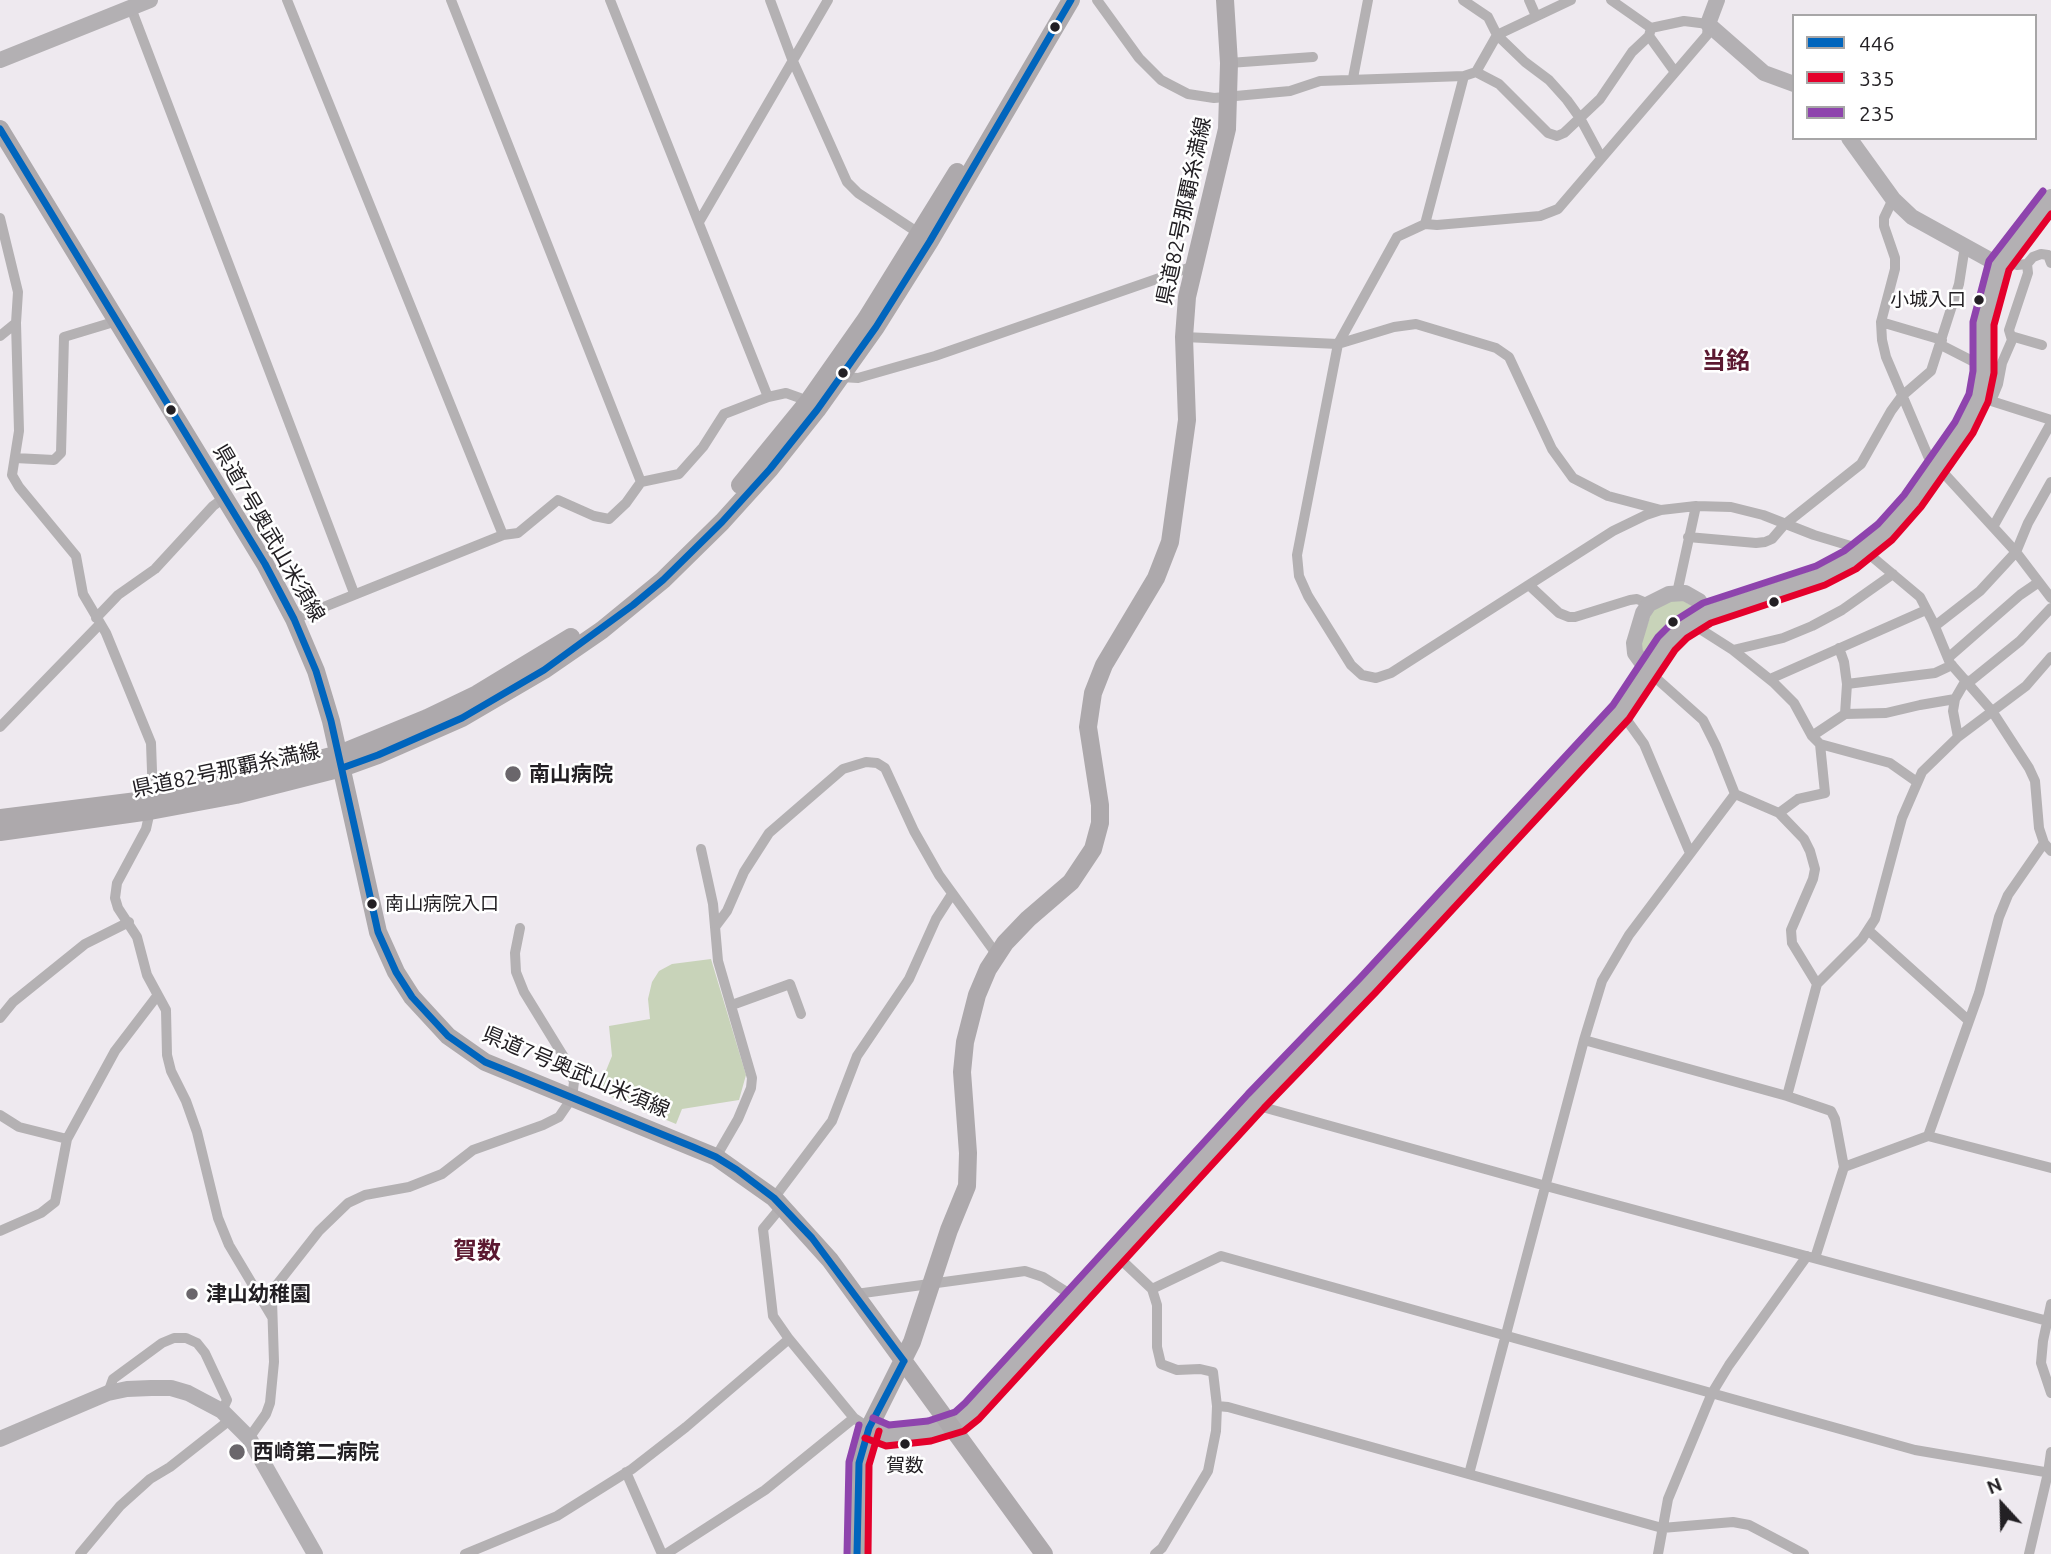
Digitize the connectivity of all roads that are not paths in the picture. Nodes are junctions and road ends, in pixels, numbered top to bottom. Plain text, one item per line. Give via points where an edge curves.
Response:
1 (150, 0) edge
2 (287, 0) edge
3 (451, 0) edge
4 (610, 0) edge
5 (770, 0) edge
6 (828, 0) edge
7 (1057, 0) edge
8 (1071, 0) edge
9 (1097, 0) edge
10 (1225, 0) edge
11 (1368, 0) edge
12 (1529, 0) edge
13 (1571, 0) edge
14 (1611, 0) edge
15 (1717, 0) edge
16 (1465, 1) edge
17 (131, 8) junction
18 (1536, 16) junction
19 (1708, 24) junction
20 (1650, 32) junction
21 (1497, 35) junction
22 (1312, 57) dead end
23 (792, 59) junction
24 (0, 60) edge
25 (1229, 62) junction
26 (1476, 72) junction
27 (1675, 72) junction
28 (1464, 76) junction
29 (1353, 78) junction
30 (1792, 83) edge
31 (1229, 98) junction
32 (1580, 118) junction
33 (0, 129) edge
34 (1850, 140) edge
35 (1601, 157) junction
36 (2051, 197) edge
37 (1893, 199) junction
38 (0, 218) edge
39 (699, 222) junction
40 (1425, 223) junction
41 (920, 234) junction
42 (1965, 246) junction
43 (2051, 262) edge
44 (2000, 263) junction
45 (2027, 264) junction
46 (1194, 267) junction
47 (117, 321) junction
48 (1881, 322) junction
49 (16, 323) junction
50 (0, 336) edge
51 (1184, 337) junction
52 (2011, 337) junction
53 (1941, 343) junction
54 (1338, 344) junction
55 (2042, 345) dead end
56 (1984, 367) junction
57 (841, 377) junction
58 (1902, 396) junction
59 (768, 397) junction
60 (1985, 399) junction
61 (816, 409) junction
62 (2051, 422) edge
63 (15, 458) junction
64 (1938, 464) junction
65 (641, 482) junction
66 (2051, 482) edge
67 (224, 498) junction
68 (1696, 506) junction
69 (1661, 510) junction
70 (1784, 524) junction
71 (1993, 527) junction
72 (503, 535) junction
73 (1688, 537) junction
74 (1864, 550) junction
75 (2016, 552) junction
76 (1893, 574) junction
77 (2039, 582) junction
78 (1530, 586) junction
79 (354, 593) junction
80 (1676, 593) junction
81 (2051, 598) edge
82 (1649, 604) junction
83 (2051, 607) edge
84 (1926, 610) junction
85 (1707, 613) junction
86 (294, 619) junction
87 (98, 621) junction
88 (1692, 621) junction
89 (1935, 626) junction
90 (1839, 648) junction
91 (1733, 650) junction
92 (2051, 657) edge
93 (1950, 661) junction
94 (1648, 671) junction
95 (1770, 679) junction
96 (1967, 682) junction
97 (1847, 684) junction
98 (1955, 699) junction
99 (1992, 711) junction
100 (1621, 712) junction
101 (1845, 715) junction
102 (0, 727) edge
103 (1958, 737) junction
104 (1816, 740) junction
105 (340, 761) junction
106 (1917, 782) junction
107 (1735, 794) junction
108 (151, 805) junction
109 (1779, 813) junction
110 (0, 818) edge
111 (0, 832) edge
112 (2048, 847) edge
113 (701, 849) dead end
114 (1690, 853) junction
115 (952, 894) junction
116 (129, 922) junction
117 (715, 927) junction
118 (520, 928) dead end
119 (1868, 930) junction
120 (997, 955) junction
121 (1817, 984) junction
122 (157, 996) junction
123 (732, 1005) junction
124 (801, 1014) dead end
125 (0, 1018) edge
126 (1968, 1020) junction
127 (1584, 1040) junction
128 (1787, 1096) junction
129 (572, 1098) junction
130 (1256, 1101) junction
131 (0, 1115) edge
132 (1928, 1136) junction
133 (67, 1139) junction
134 (716, 1157) junction
135 (1844, 1167) junction
136 (2051, 1168) edge
137 (1546, 1186) junction
138 (778, 1202) junction
139 (0, 1231) edge
140 (1115, 1254) junction
141 (1811, 1257) junction
142 (933, 1283) junction
143 (1153, 1289) junction
144 (856, 1294) junction
145 (1076, 1298) junction
146 (2051, 1304) edge
147 (273, 1320) junction
148 (2049, 1321) edge
149 (1505, 1335) junction
150 (789, 1339) junction
151 (904, 1361) junction
152 (108, 1393) junction
153 (2051, 1393) edge
154 (1712, 1394) junction
155 (1217, 1406) junction
156 (226, 1415) junction
157 (862, 1423) junction
158 (950, 1426) junction
159 (249, 1438) junction
160 (0, 1439) edge
161 (2051, 1452) edge
162 (626, 1472) junction
163 (2050, 1473) edge
164 (1469, 1474) junction
165 (1662, 1528) junction
166 (80, 1554) edge
167 (315, 1554) edge
168 (465, 1554) edge
169 (664, 1554) edge
170 (857, 1554) edge
171 (1044, 1554) edge
172 (1156, 1554) edge
173 (1658, 1554) edge
174 (1804, 1554) edge
175 (2029, 1554) edge

1 - 17 main road
2 - 72 street
3 - 65 street
4 - 39 street
5 - 23 street
6 - 23 street
7 - 41 main road, 県道82号那覇糸満線
8 - 57 main road, 県道82号那覇糸満線 via 930,241
9 - 31 street via 1161,80 1188,94
10 - 25 main road, 県道82号那覇糸満線
11 - 29 street
12 - 18 street
13 - 18 street
14 - 20 street
15 - 19 main road
16 - 21 street via 1488,17
17 - 24 main road
17 - 79 street
18 - 21 street
19 - 20 street via 1684,21
19 - 27 street via 1707,36
19 - 30 main road via 1765,73
20 - 27 street
20 - 32 street via 1600,99
21 - 26 street
21 - 32 street via 1549,80
22 - 25 street
23 - 39 street
23 - 41 street via 847,182
25 - 31 main road, 県道82号那覇糸満線
26 - 28 street
26 - 32 street via 1499,83 1548,133 1564,133
27 - 35 street
28 - 29 street
28 - 40 street
29 - 31 street
31 - 46 main road, 県道82号那覇糸満線 via 1227,129
32 - 35 street
33 - 47 main road, 県道7号奥武山米須線
34 - 37 main road
35 - 40 street via 1558,209 1540,216
36 - 44 main road
37 - 42 main road via 1912,216
37 - 48 street via 1884,226 1895,269
38 - 49 street via 16,282
39 - 59 street
40 - 54 street via 1397,237
41 - 61 main road, 県道82号那覇糸満線
42 - 44 main road
42 - 53 street
43 - 45 street via 2048,255 2041,254
44 - 45 street
44 - 56 main road via 1983,324
45 - 52 street
46 - 51 main road, 県道82号那覇糸満線
46 - 57 street via 936,356 858,378
47 - 63 street via 64,337 61,453 54,460
47 - 67 main road, 県道7号奥武山米須線
48 - 53 street
48 - 58 street via 1886,357
49 - 50 street
49 - 63 street via 19,431
51 - 54 street
51 - 120 main road, 県道82号那覇糸満線 via 1187,420 1170,542 1156,578 1104,665 1090,709 1090,743 1100,805 1098,837 1079,873 1016,931
52 - 55 street
52 - 60 street via 1998,384
53 - 56 street
53 - 58 street via 1931,372
54 - 69 street via 1416,324 1496,348 1509,357 1552,449 1573,478 1601,493
54 - 78 street via 1297,567 1308,596 1352,665 1369,677 1391,673
56 - 60 main road
57 - 61 main road, 県道82号那覇糸満線
58 - 64 street via 1928,456
58 - 70 street via 1861,464
59 - 61 street via 786,393
59 - 65 street via 724,414 679,474
60 - 62 street
60 - 64 main road
61 - 105 main road, 県道82号那覇糸満線 via 655,571 593,622 477,694
62 - 71 street
63 - 87 street via 15,482 76,556 83,594
64 - 71 street
64 - 74 main road via 1899,517
65 - 72 street via 609,519 558,500 518,533
66 - 75 street
67 - 86 main road, 県道7号奥武山米須線
67 - 87 street via 155,569 118,595
68 - 69 street
68 - 70 street via 1746,510
68 - 73 street
69 - 78 street via 1613,531
70 - 73 street via 1765,542
70 - 74 street
71 - 75 street
72 - 79 street
73 - 80 street
74 - 76 street
74 - 85 main road via 1812,579
75 - 77 street
75 - 89 street via 1980,591
76 - 84 street via 1920,597
76 - 91 street via 1812,626
77 - 81 street
77 - 93 street
78 - 82 street via 1569,617 1630,600
79 - 86 street
80 - 82 main road
80 - 85 main road via 1693,595
82 - 94 main road via 1634,643 1635,653
83 - 96 street via 2020,641
84 - 89 street
84 - 90 street
85 - 88 main road
86 - 105 main road, 県道7号奥武山米須線 via 323,692
87 - 102 street
87 - 108 street via 151,743
88 - 91 street
88 - 94 main road via 1667,643
89 - 93 street
90 - 95 street
90 - 97 street
91 - 95 street
92 - 99 street via 2026,686
93 - 96 street
93 - 97 street via 1935,673
94 - 100 main road
94 - 107 street via 1703,720
95 - 104 street via 1794,703
96 - 98 street
96 - 99 street
97 - 101 street
98 - 101 street via 1886,713
98 - 103 street
99 - 103 street
99 - 112 street via 2035,781 2039,828
100 - 114 street via 1644,744
100 - 130 main road
101 - 104 street
103 - 106 street
104 - 106 street via 1891,763
104 - 109 street via 1825,793 1798,799
105 - 108 main road, 県道82号那覇糸満線 via 227,783
105 - 129 main road, 県道7号奥武山米須線 via 375,922 390,961 412,997 438,1027 474,1055
106 - 119 street via 1902,818 1880,906
107 - 109 street
107 - 114 street
108 - 110 main road, 県道82号那覇糸満線
108 - 111 main road, 県道82号那覇糸満線
108 - 116 street via 146,829 114,890 118,908
109 - 121 street via 1804,839 1815,869 1791,930 1792,943
112 - 126 street via 2008,895
113 - 117 street
114 - 127 street via 1629,935 1602,981
115 - 117 street via 922,846 885,768 866,762 833,776 769,832
115 - 120 street
115 - 138 street via 909,979 857,1056 832,1121
116 - 122 street
116 - 125 street via 85,944 12,1002
117 - 123 street via 718,961
118 - 129 street via 514,953 516,972 567,1062 574,1082
119 - 121 street
119 - 126 street
120 - 142 main road, 県道82号那覇糸満線 via 977,995 963,1056 967,1186
121 - 128 street
122 - 133 street via 115,1051
122 - 147 street via 166,1010 171,1071 197,1132 218,1218
123 - 124 street via 790,984
123 - 134 street via 751,1069 751,1088
126 - 132 street
127 - 128 street
127 - 137 street
128 - 135 street via 1831,1111
129 - 134 main road, 県道7号奥武山米須線
129 - 147 street via 559,1117 473,1150 442,1174 348,1203 319,1231 275,1287
130 - 137 street via 1266,1108
130 - 140 main road
131 - 133 street via 19,1127
132 - 135 street
132 - 136 street
133 - 139 street via 55,1202
134 - 138 main road, 県道7号奥武山米須線
135 - 141 street
137 - 141 street
137 - 149 street
138 - 144 main road, 県道7号奥武山米須線
138 - 150 street via 763,1228 773,1316
140 - 143 street
140 - 145 main road
141 - 148 street
141 - 154 street
142 - 144 street
142 - 145 street via 1025,1271
142 - 151 main road, 県道82号那覇糸満線
143 - 149 street via 1221,1256
143 - 155 street via 1161,1364 1177,1370 1213,1371
144 - 151 main road, 県道7号奥武山米須線
145 - 158 main road via 972,1411
146 - 148 street
147 - 159 street via 270,1404
148 - 153 street via 2041,1363
149 - 154 street
149 - 164 street
150 - 157 street
150 - 162 street via 687,1427
151 - 157 main road
151 - 158 main road, 県道7号奥武山米須線
152 - 156 main road via 170,1388
152 - 156 street via 113,1379 162,1343 186,1338 205,1353 227,1400
152 - 160 main road
154 - 163 street via 1915,1450
154 - 165 street via 1682,1460
155 - 164 street
155 - 172 street via 1208,1471
156 - 159 main road
156 - 166 street via 120,1506
157 - 158 main road via 887,1436
157 - 169 street
157 - 170 main road
158 - 171 main road, 県道7号奥武山米須線
159 - 167 main road
161 - 163 street
162 - 168 street via 556,1516
162 - 169 street
163 - 175 street
164 - 165 street
165 - 173 street
165 - 174 street via 1733,1522 1749,1525

